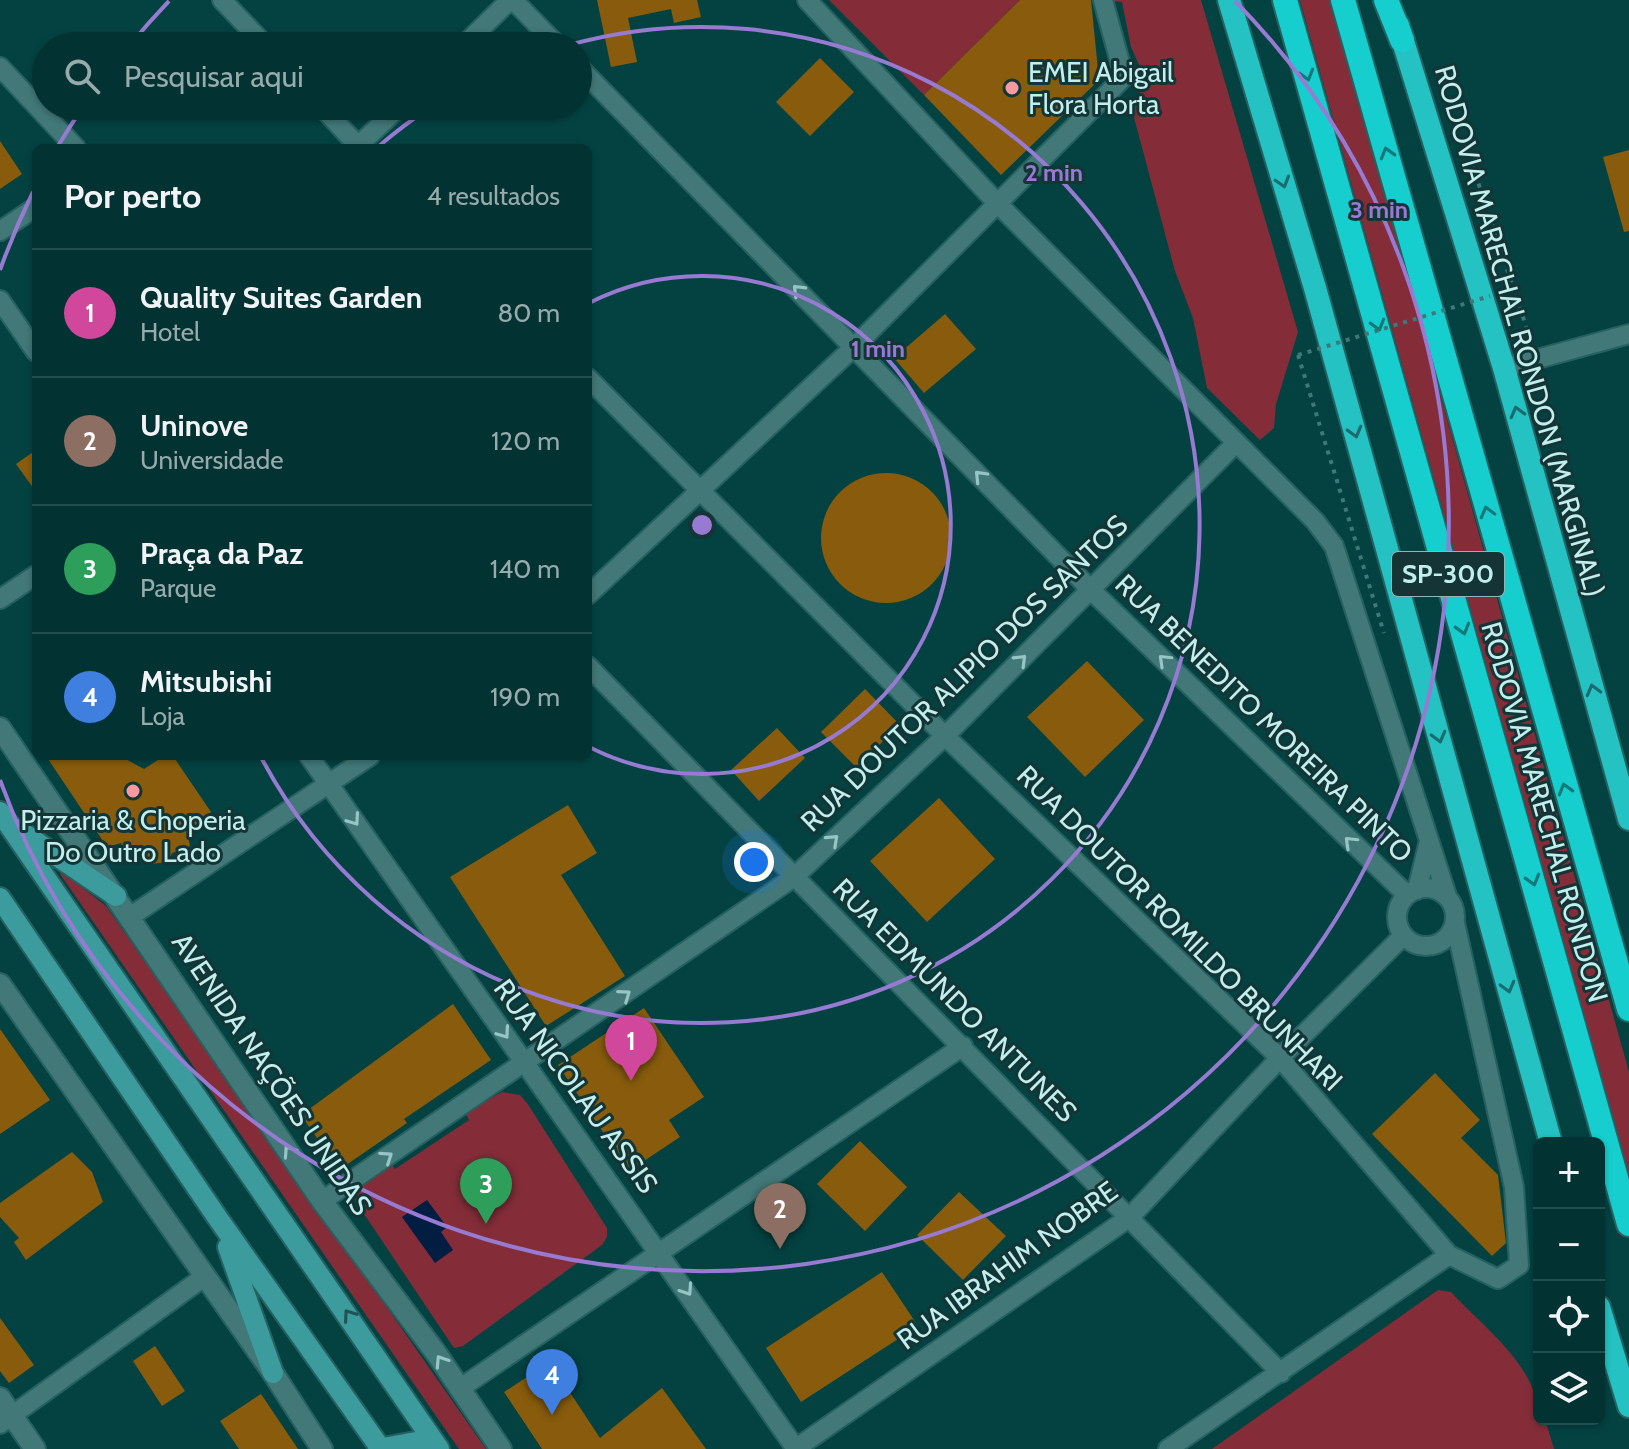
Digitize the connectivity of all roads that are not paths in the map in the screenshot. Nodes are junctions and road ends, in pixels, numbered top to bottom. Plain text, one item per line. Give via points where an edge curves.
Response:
1 (222, 0) edge
2 (512, 0) edge
3 (807, 0) edge
4 (1103, 0) edge
5 (1229, 0) edge
6 (1285, 0) edge
7 (1343, 0) edge
8 (1388, 0) edge
9 (253, 32) edge
10 (478, 32) edge
11 (544, 32) edge
12 (1402, 40) joint
13 (0, 67) edge
14 (592, 80) edge
15 (32, 101) edge
16 (50, 120) edge
17 (334, 120) edge
18 (386, 120) edge
19 (72, 144) edge
20 (355, 144) edge
21 (361, 144) edge
22 (997, 203) junction
23 (32, 210) edge
24 (0, 231) edge
25 (0, 300) edge
26 (1629, 334) edge
27 (32, 346) edge
28 (854, 347) junction
29 (1504, 368) junction
30 (592, 382) edge
31 (1236, 443) junction
32 (700, 491) junction
33 (32, 578) edge
34 (592, 591) edge
35 (1092, 591) junction
36 (0, 599) edge
37 (592, 670) edge
38 (0, 728) edge
39 (945, 736) junction
40 (312, 760) edge
41 (364, 760) edge
42 (329, 785) junction
43 (3, 817) edge
44 (1629, 819) edge
45 (1428, 845) junction
46 (794, 877) junction
47 (1412, 892) junction
48 (116, 896) junction
49 (1447, 896) junction
50 (0, 898) edge
51 (7, 913) edge
52 (131, 916) junction
53 (1455, 923) junction
54 (1403, 936) junction
55 (1437, 945) junction
56 (1462, 966) junction
57 (3, 998) edge
58 (1629, 1009) edge
59 (963, 1046) junction
60 (1280, 1058) junction
61 (526, 1064) junction
62 (1549, 1137) edge
63 (322, 1201) junction
64 (1130, 1217) junction
65 (219, 1220) junction
66 (1629, 1224) edge
67 (659, 1250) junction
68 (1449, 1255) junction
69 (204, 1277) junction
70 (1605, 1327) edge
71 (273, 1373) junction
72 (1281, 1373) junction
73 (459, 1389) junction
74 (0, 1398) edge
75 (1629, 1406) edge
76 (6, 1420) edge
77 (35, 1449) edge
78 (322, 1449) edge
79 (379, 1449) edge
80 (420, 1449) edge
81 (439, 1449) edge
82 (501, 1449) edge
83 (796, 1449) edge
84 (1168, 1449) edge

1 - 9 street
2 - 10 street
2 - 11 street
3 - 22 street
4 - 22 street via 1124,77
5 -> 62 highway via 1315,288
6 -> 66 highway, RODOVIA MARECHAL RONDON / SP-300
58 -> 7 highway, RODOVIA MARECHAL RONDON / SP-300
8 - 12 highway
12 - 29 highway, RODOVIA MARECHAL RONDON (MARGINAL)
13 - 15 street
28 -> 14 street, RUA BENEDITO MOREIRA PINTO
16 - 19 street
17 - 20 street
18 - 21 street
22 - 28 street
22 - 31 street
23 - 24 street
25 - 27 street
26 - 29 street
28 - 32 street
35 -> 28 street, RUA BENEDITO MOREIRA PINTO
44 -> 29 highway, RODOVIA MARECHAL RONDON (MARGINAL)
30 - 32 street, RUA DOUTOR ROMILDO BRUNHARI
31 - 35 street, RUA DOUTOR ALIPIO DOS SANTOS
31 - 45 street via 1334,546
32 - 34 street
32 - 39 street, RUA DOUTOR ROMILDO BRUNHARI
33 - 36 street
39 -> 35 street, RUA DOUTOR ALIPIO DOS SANTOS
47 -> 35 street, RUA BENEDITO MOREIRA PINTO
37 - 46 street, RUA EDMUNDO ANTUNES
38 - 48 street, AVENIDA NAÇÕES UNIDAS
46 -> 39 street, RUA DOUTOR ALIPIO DOS SANTOS
39 - 60 street, RUA DOUTOR ROMILDO BRUNHARI
40 - 42 street, RUA NICOLAU ASSIS
41 - 42 street
42 - 52 street
42 -> 61 street, RUA NICOLAU ASSIS
43 - 48 main road
81 -> 43 main road
45 - 47 street
45 - 49 street
46 - 59 street, RUA EDMUNDO ANTUNES
61 -> 46 street, RUA DOUTOR ALIPIO DOS SANTOS
47 - 49 street via 1430,888
47 - 54 street via 1396,915
48 - 52 street, AVENIDA NAÇÕES UNIDAS
49 - 53 street
50 - 51 main road
51 - 65 main road
63 -> 52 street, AVENIDA NAÇÕES UNIDAS
53 - 55 street
53 - 56 street, RUA DOUTOR ROMILDO BRUNHARI
54 - 55 street via 1417,946
54 - 60 street, RUA IBRAHIM NOBRE
55 - 56 street
56 - 68 street, RUA DOUTOR ROMILDO BRUNHARI via 1514,1187 1519,1265 1498,1279
57 - 69 street
59 - 64 street, RUA EDMUNDO ANTUNES
59 - 67 street
60 - 64 street, RUA IBRAHIM NOBRE
60 - 68 street, RUA DOUTOR ROMILDO BRUNHARI
63 -> 61 street, RUA DOUTOR ALIPIO DOS SANTOS
61 - 67 street, RUA NICOLAU ASSIS
73 -> 63 street, AVENIDA NAÇÕES UNIDAS
64 - 72 street, RUA EDMUNDO ANTUNES
64 - 83 street, RUA IBRAHIM NOBRE
65 - 71 main road
65 - 79 main road
67 - 73 street
67 -> 83 street, RUA NICOLAU ASSIS
68 - 72 street
69 - 71 street
69 - 76 street
70 - 75 highway
71 - 78 street
72 - 84 street
73 - 82 street, AVENIDA NAÇÕES UNIDAS
74 - 76 street
76 - 77 street
79 - 80 main road via 416,1442

